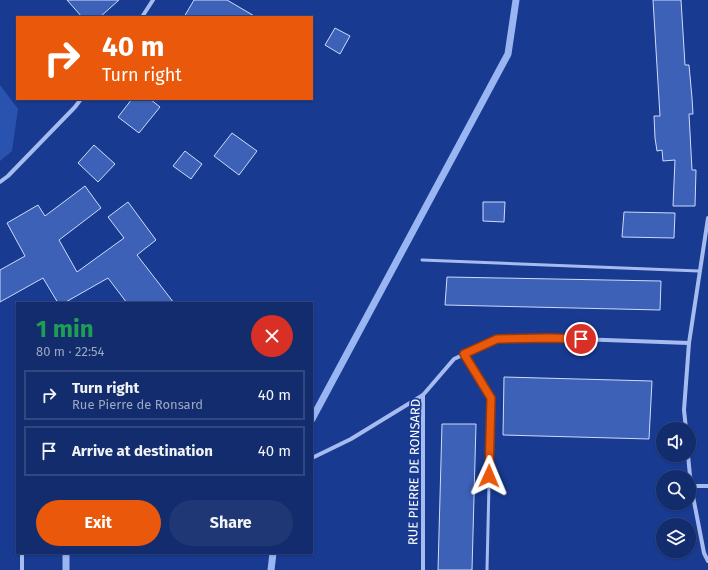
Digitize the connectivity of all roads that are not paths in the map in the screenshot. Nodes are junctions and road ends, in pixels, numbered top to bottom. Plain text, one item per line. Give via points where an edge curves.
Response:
1 (153, 0) edge
2 (143, 16) edge
3 (80, 100) edge
4 (0, 182) edge
5 (708, 218) edge
6 (422, 260) dead end
7 (699, 271) junction
8 (689, 343) junction
9 (464, 354) junction
10 (423, 395) junction
11 (685, 422) edge
12 (313, 458) edge
13 (696, 486) edge
14 (708, 486) edge
15 (696, 510) edge
16 (22, 554) edge
17 (708, 561) edge
18 (22, 570) edge
19 (423, 570) edge
20 (487, 570) edge

1 - 2 street
3 - 4 street
5 - 7 street
6 - 7 lane
7 - 8 street
8 - 9 street, RUE PIERRE DE RONSARD via 550,338 497,339
8 - 11 street
9 - 10 street, RUE PIERRE DE RONSARD via 454,360
9 - 20 lane via 491,398
10 - 12 street via 351,439
10 - 19 street, RUE PIERRE DE RONSARD
13 - 14 street
15 - 17 street via 704,553
16 - 18 street

